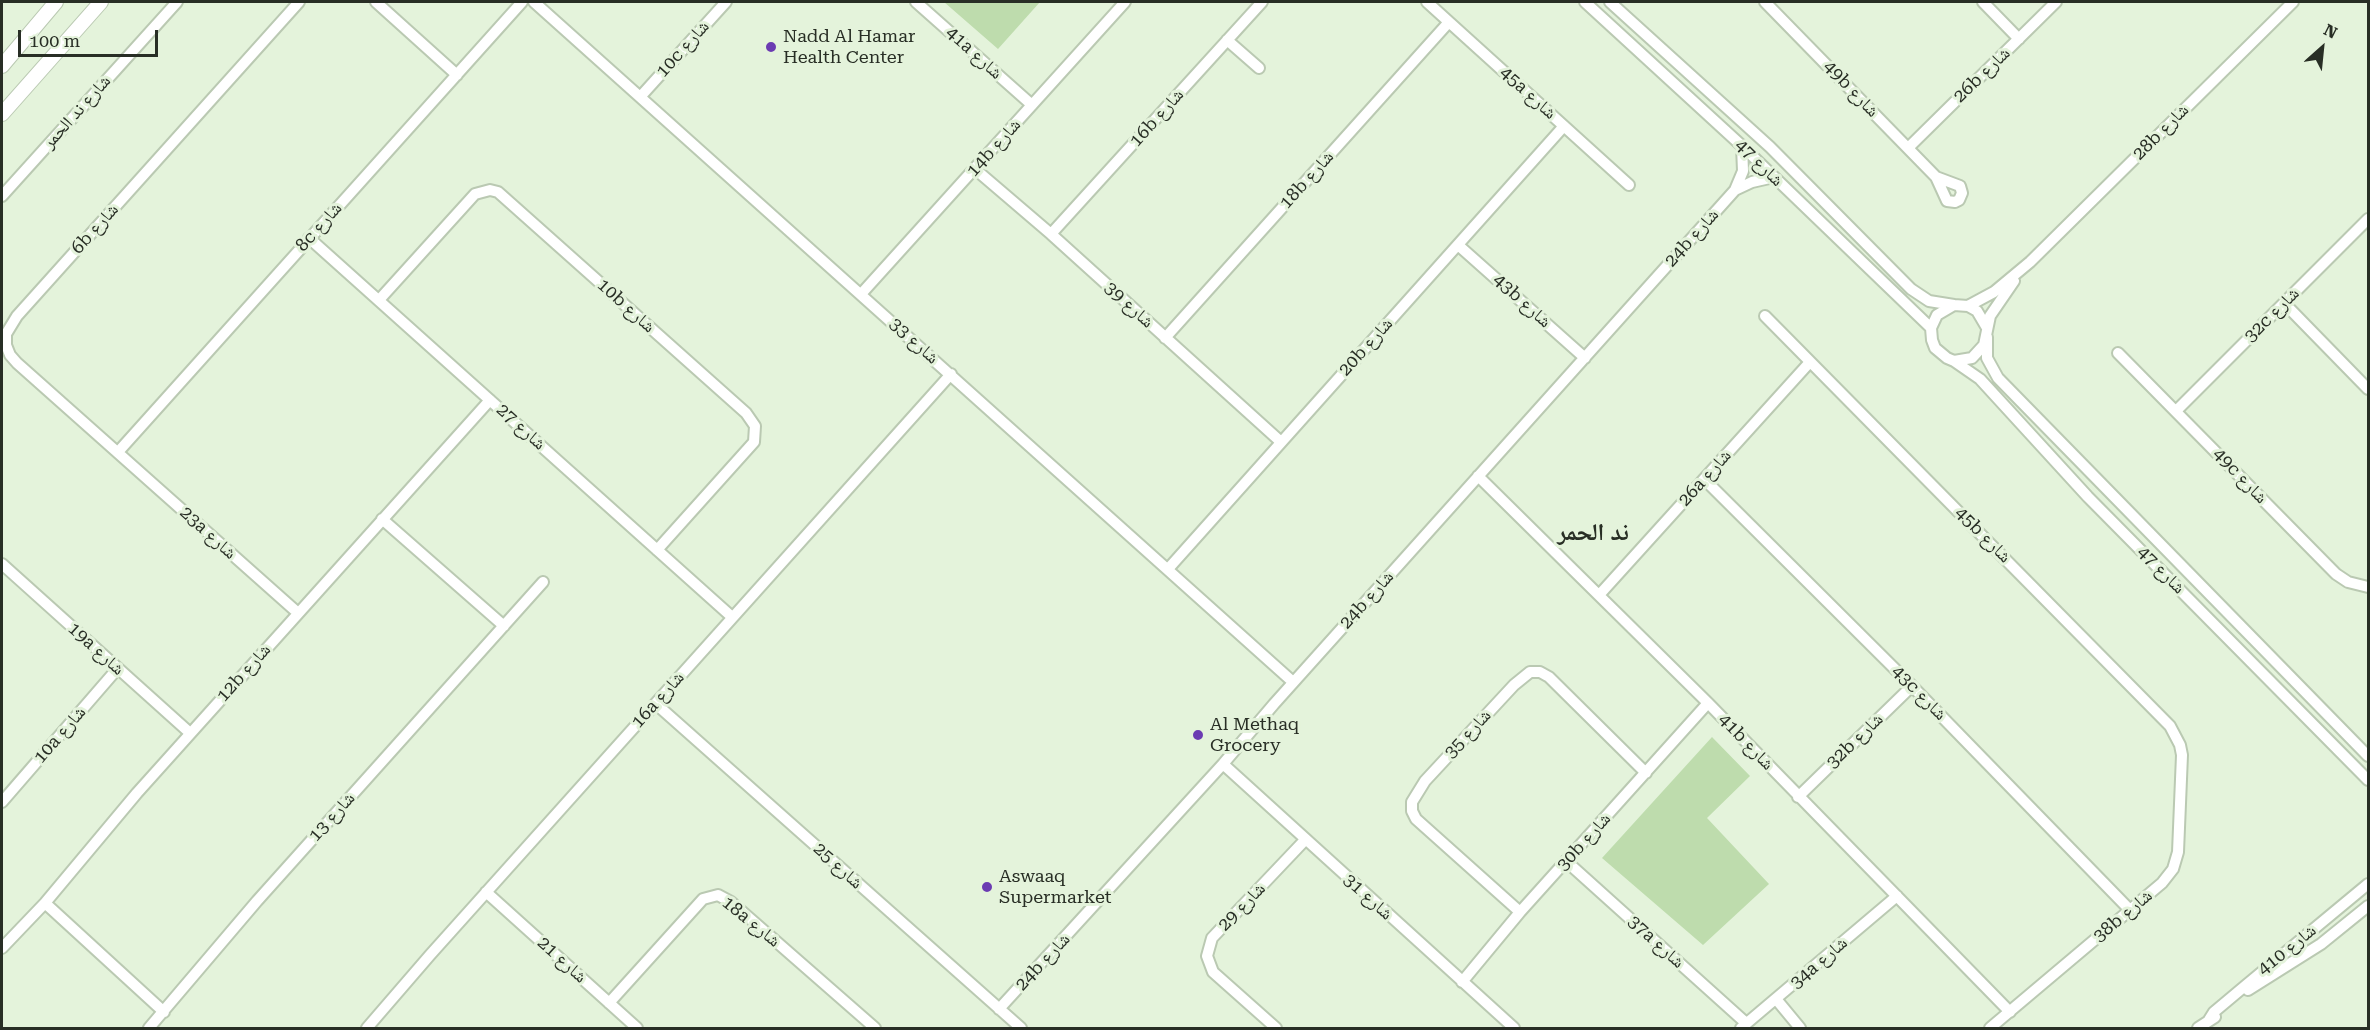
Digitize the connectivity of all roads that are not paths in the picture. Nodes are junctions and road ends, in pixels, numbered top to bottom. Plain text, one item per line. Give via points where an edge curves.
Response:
1 (56, 2) edge
2 (101, 2) edge
3 (110, 2) edge
4 (177, 2) edge
5 (299, 2) edge
6 (376, 2) edge
7 (522, 2) edge
8 (534, 2) edge
9 (726, 2) edge
10 (916, 2) edge
11 (1125, 2) edge
12 (1262, 2) edge
13 (1426, 2) edge
14 (1585, 2) edge
15 (1610, 2) edge
16 (1765, 2) edge
17 (1983, 2) edge
18 (2056, 2) edge
19 (2293, 2) edge
20 (89, 14) junction
21 (1449, 22) junction
22 (2019, 39) junction
23 (1227, 40) junction
24 (2, 66) edge
25 (1259, 68) dead end
26 (457, 75) junction
27 (641, 96) junction
28 (1032, 105) junction
29 (2, 114) edge
30 (1564, 126) junction
31 (1742, 146) junction
32 (1908, 148) junction
33 (975, 168) junction
34 (1774, 177) junction
35 (1936, 177) dead end
36 (1629, 185) dead end
37 (1736, 190) junction
38 (2, 196) edge
39 (2368, 219) edge
40 (1051, 234) junction
41 (309, 238) junction
42 (1458, 245) junction
43 (2030, 262) junction
44 (862, 293) junction
45 (379, 300) junction
46 (2284, 303) junction
47 (1954, 305) junction
48 (1968, 306) junction
49 (1765, 316) dead end
50 (1931, 328) junction
51 (1987, 332) junction
52 (1165, 338) junction
53 (2118, 353) dead end
54 (1585, 358) junction
55 (1954, 361) junction
56 (1810, 362) junction
57 (951, 374) junction
58 (2368, 389) edge
59 (490, 400) junction
60 (2176, 411) junction
61 (1281, 442) junction
62 (118, 452) junction
63 (1479, 476) junction
64 (1704, 479) junction
65 (382, 519) junction
66 (657, 550) junction
67 (2, 567) edge
68 (1168, 569) junction
69 (543, 582) dead end
70 (2368, 587) edge
71 (1600, 594) junction
72 (298, 614) junction
73 (732, 617) junction
74 (504, 626) junction
75 (118, 668) junction
76 (1293, 682) junction
77 (1912, 686) junction
78 (1708, 703) junction
79 (656, 704) junction
80 (190, 733) junction
81 (2368, 756) edge
82 (1223, 764) junction
83 (2181, 766) joint
84 (1646, 773) junction
85 (2368, 780) edge
86 (1798, 797) junction
87 (2, 802) edge
88 (1305, 840) junction
89 (1566, 861) junction
90 (2368, 884) edge
91 (486, 892) junction
92 (1896, 896) junction
93 (45, 903) junction
94 (2368, 906) edge
95 (2130, 910) junction
96 (1520, 912) junction
97 (2, 947) edge
98 (1462, 982) junction
99 (1776, 999) junction
100 (609, 1003) junction
101 (999, 1009) junction
102 (164, 1012) junction
103 (2010, 1012) junction
104 (2209, 1020) junction
105 (1743, 1026) edge
106 (149, 1029) edge
107 (367, 1029) edge
108 (637, 1029) edge
109 (875, 1029) edge
110 (1020, 1029) edge
111 (1276, 1029) edge
112 (1514, 1029) edge
113 (1800, 1029) edge
114 (1990, 1029) edge
115 (2199, 1029) edge

1 - 24 main road
2 - 20 main road
3 - 20 main road
4 - 38 street, شارع ند الحمر
5 - 62 street, 6b شارع via 16,316 6,334 6,345 17,363
6 - 26 street
7 - 26 street, 8c شارع
8 - 27 street, شارع 33
9 - 27 street, 10c شارع
10 - 28 street, 41a شارع
11 - 28 street, 14b شارع
12 - 23 street, 16b شارع
13 - 21 street, 45a شارع
14 - 31 street, شارع 47
15 - 47 street, شارع 47 via 1770,147 1911,289 1929,301
16 - 32 street, 49b شارع
17 - 22 street
18 - 22 street, 26b شارع
19 - 43 street, 28b شارع
20 - 29 main road
21 - 30 street, 45a شارع
21 - 52 street, 18b شارع
22 - 32 street, 26b شارع
23 - 25 street
23 - 40 street, 16b شارع
26 - 41 street, 8c شارع
27 - 44 street, شارع 33
28 - 33 street, 14b شارع
30 - 36 street, 45a شارع
30 - 42 street, 20b شارع
31 - 34 street, شارع 47
31 - 37 street, 24b شارع via 1743,171
32 - 35 street, 49b شارع
33 - 40 street, شارع 39
33 - 44 street, 14b شارع
34 - 37 street, 24b شارع
34 - 50 street, شارع 47
37 - 54 street, 24b شارع
39 - 46 street, 32c شارع
40 - 52 street, شارع 39
41 - 45 street, شارع 27
41 - 62 street, 8c شارع
42 - 54 street, 43b شارع
42 - 61 street, 20b شارع
43 - 48 street, 28b شارع via 1994,292
43 - 51 street, 28b شارع via 1990,316
44 - 57 street, شارع 33
45 - 59 street, شارع 27
45 - 66 street, 10b شارع via 475,194 490,190 504,197 729,397 756,426 754,442
46 - 58 street
46 - 60 street, 32c شارع
47 - 48 street
47 - 50 street via 1937,315
48 - 51 street via 1983,318
49 - 56 street, 45b شارع
50 - 55 street via 1935,348
51 - 55 street via 1979,353
51 - 81 street, شارع 47 via 1987,358 1998,378
52 - 61 street, شارع 39
53 - 60 street, 49c شارع
54 - 63 street, 24b شارع
55 - 85 street, شارع 47 via 1980,379 2088,496
56 - 64 street, 26a شارع
56 - 83 street, 45b شارع via 2170,726 2180,745
57 - 68 street, شارع 33
57 - 73 street, 16a شارع
59 - 65 street, 12b شارع
59 - 66 street, شارع 27
60 - 70 street, 49c شارع via 2336,574
61 - 68 street, 20b شارع
62 - 72 street, 23a شارع
63 - 71 street, 41b شارع
63 - 76 street, 24b شارع
64 - 71 street, 26a شارع
64 - 77 street, 43c شارع
65 - 72 street, 12b شارع
65 - 74 street
66 - 73 street, شارع 27
67 - 75 street, 19a شارع
68 - 76 street, شارع 33
69 - 74 street, شارع 13
71 - 78 street, 41b شارع
72 - 80 street, 12b شارع
73 - 79 street, 16a شارع
74 - 102 street, شارع 13 via 257,901
75 - 80 street, 19a شارع
75 - 87 street, 10a شارع
76 - 82 street, 24b شارع
77 - 86 street, 32b شارع
77 - 95 street, 43c شارع
78 - 84 street, 30b شارع
78 - 86 street, 41b شارع
79 - 91 street, 16a شارع
79 - 101 street, شارع 25
80 - 93 street, 12b شارع
82 - 88 street, شارع 31
82 - 101 street, 24b شارع
83 - 95 street, 38b شارع via 2176,861 2168,877
84 - 89 street, 30b شارع
84 - 96 street, شارع 35 via 1549,677 1530,672 1425,782 1412,802 1416,819
86 - 92 street, 41b شارع
88 - 98 street, شارع 31
88 - 111 street, شارع 29 via 1212,938 1207,956 1213,972
89 - 96 street, 30b شارع
89 - 105 street, 37a شارع
90 - 104 street, شارع 410
91 - 100 street, شارع 21
91 - 107 street, 16a شارع
92 - 99 street, 34a شارع
92 - 103 street, 41b شارع
93 - 97 street, 12b شارع
93 - 102 street
94 - 104 street, شارع 410 via 2321,944 2255,985
95 - 103 street, 38b شارع
96 - 98 street, 30b شارع
98 - 112 street, شارع 31
99 - 105 street, 34a شارع
99 - 113 street
100 - 108 street, شارع 21
100 - 109 street, 18a شارع via 703,898 718,895 731,902
101 - 110 street, شارع 25
102 - 106 street, شارع 13
103 - 114 street, 38b شارع
104 - 115 street, شارع 410

